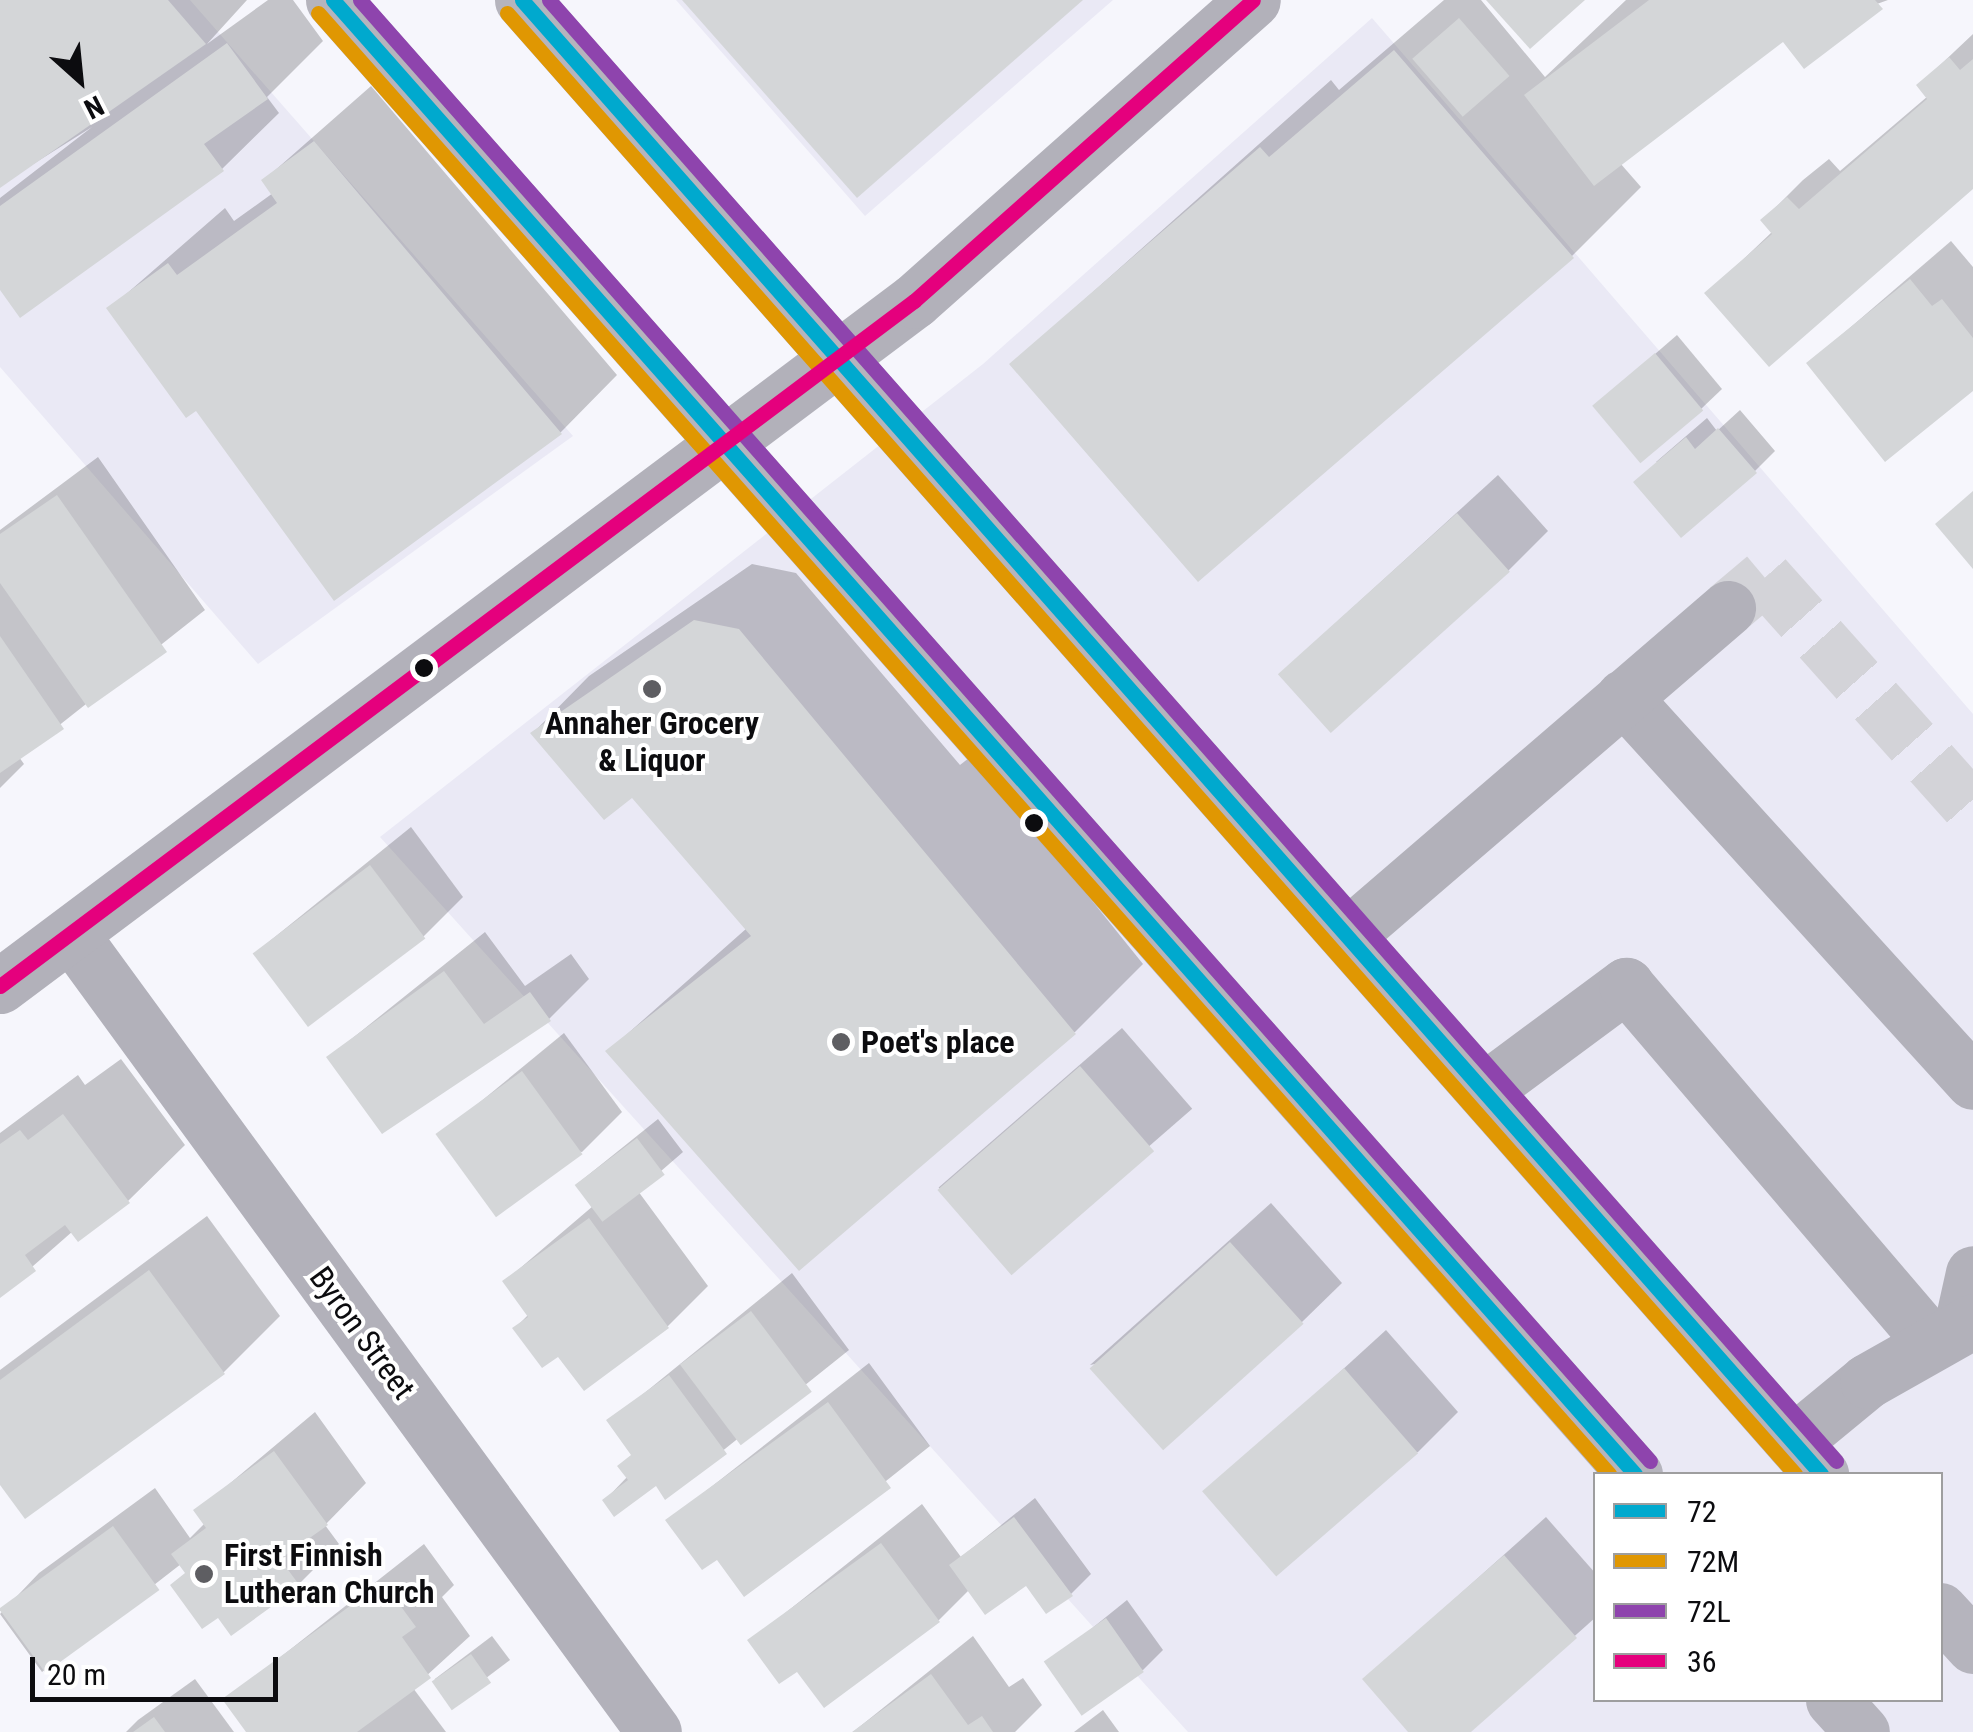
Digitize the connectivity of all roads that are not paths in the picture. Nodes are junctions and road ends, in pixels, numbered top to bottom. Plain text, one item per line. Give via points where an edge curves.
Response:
1 (332, 0) edge
2 (522, 0) edge
3 (1253, 0) edge
4 (840, 358) junction
5 (729, 446) junction
6 (1728, 608) tunnel mouth
7 (1622, 697) junction
8 (71, 934) junction
9 (1349, 934) junction
10 (0, 986) edge
11 (1973, 1082) edge
12 (1484, 1090) junction
13 (1973, 1273) edge
14 (1960, 1330) edge
15 (1807, 1458) edge
16 (1633, 1472) edge
17 (1943, 1613) edge
18 (1973, 1646) edge
19 (1835, 1702) edge
20 (654, 1732) edge
21 (1862, 1732) edge

1 - 5 main road
2 - 4 main road
3 - 4 street
4 - 5 street
4 - 9 main road
5 - 8 street
5 - 16 main road
6 - 7 street
7 - 9 street
7 - 11 street
8 - 10 street
8 - 20 street, Byron Street
9 - 12 main road
12 - 14 street via 1626,986
12 - 15 main road
13 - 14 street
14 - 15 street
17 - 18 main road
19 - 21 main road

